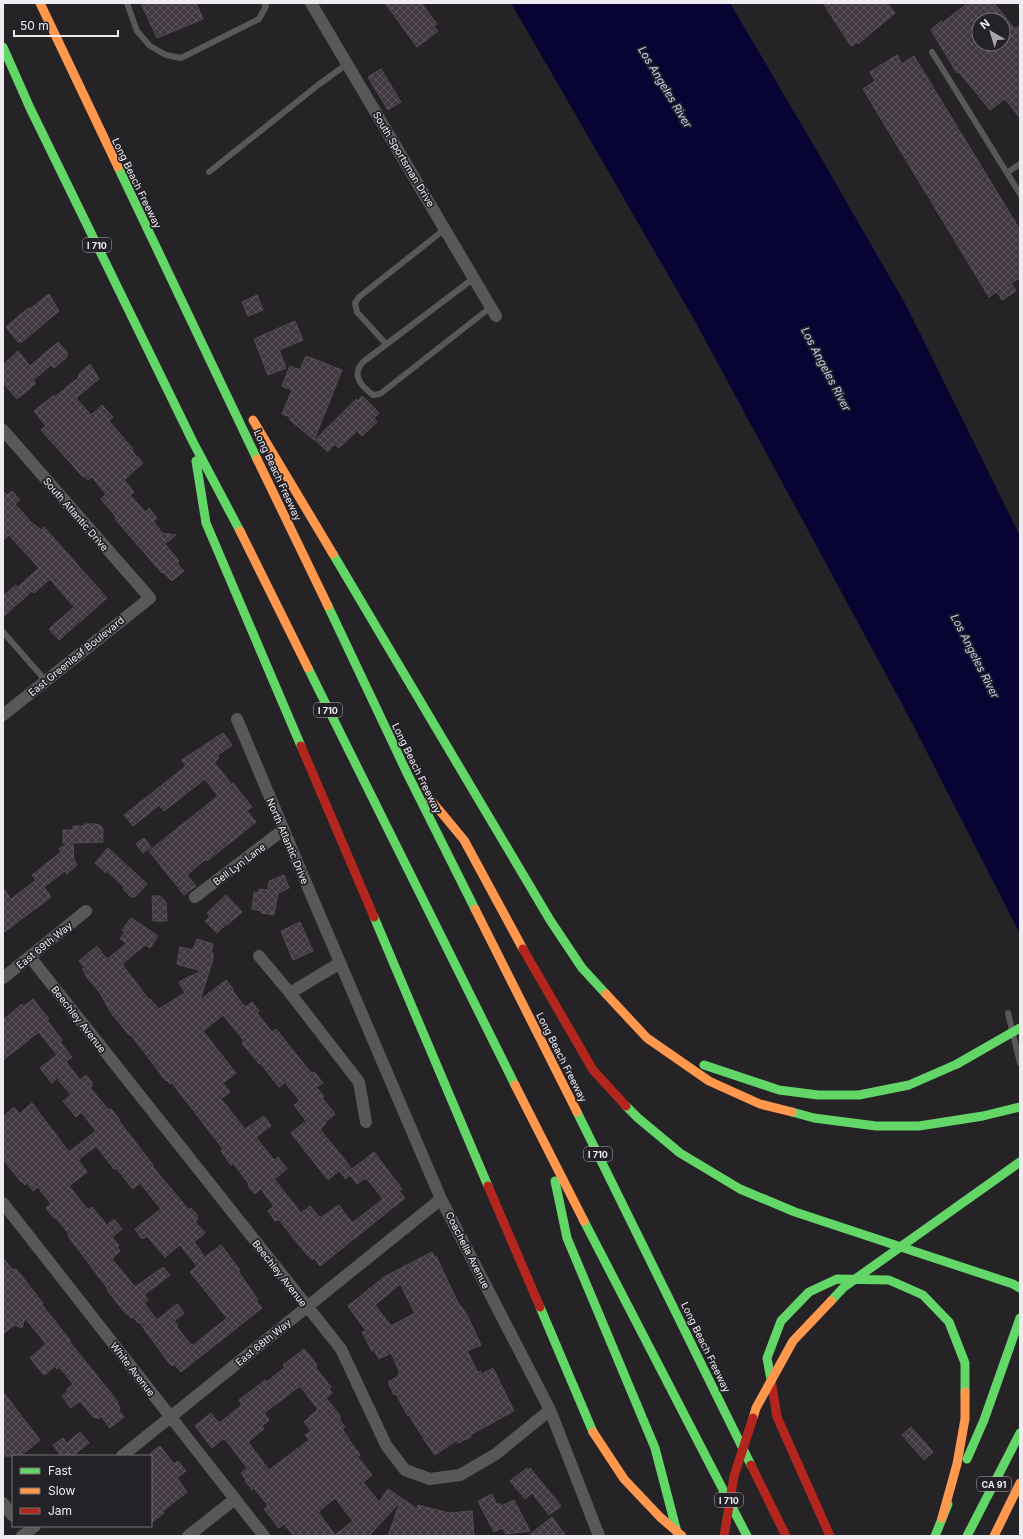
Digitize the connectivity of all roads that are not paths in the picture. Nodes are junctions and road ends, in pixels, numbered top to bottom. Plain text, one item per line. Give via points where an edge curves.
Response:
1 (40, 3) edge
2 (127, 3) edge
3 (264, 3) edge
4 (311, 3) edge
5 (3, 47) edge
6 (932, 52) dead end
7 (347, 64) junction
8 (1020, 164) edge
9 (209, 172) dead end
10 (1008, 172) junction
11 (1020, 194) edge
12 (445, 228) junction
13 (474, 278) junction
14 (182, 301) junction
15 (494, 311) joint
16 (386, 344) junction
17 (231, 382) dead end
18 (247, 409) dead end
19 (3, 430) edge
20 (193, 442) junction
21 (150, 598) joint
22 (3, 632) edge
23 (46, 681) junction
24 (3, 715) edge
25 (237, 719) dead end
26 (407, 773) junction
27 (283, 830) junction
28 (195, 897) dead end
29 (86, 911) dead end
30 (259, 956) dead end
31 (30, 957) junction
32 (340, 963) junction
33 (3, 978) edge
34 (290, 993) junction
35 (1008, 1013) dead end
36 (1020, 1028) edge
37 (666, 1052) junction
38 (1020, 1063) edge
39 (1020, 1107) edge
40 (366, 1122) dead end
41 (549, 1153) junction
42 (1020, 1162) edge
43 (441, 1199) junction
44 (3, 1203) edge
45 (1020, 1288) edge
46 (307, 1306) junction
47 (1020, 1318) edge
48 (550, 1410) junction
49 (171, 1417) junction
50 (1020, 1433) edge
51 (123, 1455) edge
52 (1020, 1483) edge
53 (235, 1499) junction
54 (3, 1504) edge
55 (12, 1515) edge
56 (942, 1518) junction
57 (991, 1522) dead end
58 (188, 1536) edge
59 (264, 1536) edge
60 (599, 1536) edge
61 (678, 1536) edge
62 (682, 1536) edge
63 (724, 1536) edge
64 (747, 1536) edge
65 (786, 1536) edge
66 (830, 1536) edge
67 (935, 1536) edge
68 (967, 1536) edge
69 (984, 1536) edge
70 (994, 1536) edge

1 - 14 highway, Long Beach Freeway / I 710
2 - 3 lane via 137,31 150,46 166,55 180,58 259,19 266,6
4 - 7 street, South Sportsman Drive
5 - 20 highway, I 710 via 30,108
6 - 10 lane
7 - 9 lane
7 - 12 street, South Sportsman Drive
8 - 10 lane
10 - 11 lane
12 - 13 street, South Sportsman Drive
12 - 16 lane via 359,296 355,303 357,312
13 - 15 street, South Sportsman Drive
13 - 16 lane
14 - 17 highway
14 - 26 highway, Long Beach Freeway / I 710
15 - 16 lane via 380,394 373,395 359,381 359,366
18 - 37 highway via 550,920 582,968 646,1038
19 - 21 street, South Atlantic Drive
20 - 41 highway, I 710 via 235,521
20 - 62 highway, bridge via 206,523 593,1432 624,1478 660,1517
21 - 23 street, East Greenleaf Boulevard
22 - 23 lane
23 - 24 street, East Greenleaf Boulevard
25 - 27 street, North Atlantic Drive
26 - 45 highway via 464,840 512,930 593,1070 638,1118 680,1153 740,1189 795,1212
26 - 65 highway, Long Beach Freeway / I 710 via 644,1243
27 - 28 street, Bell Lyn Lane
27 - 32 street, North Atlantic Drive
29 - 31 street, East 69th Way
30 - 34 street
31 - 33 street, East 69th Way
31 - 46 street, Beechley Avenue
32 - 34 street
32 - 43 street, Coachella Avenue
34 - 40 street via 359,1082
35 - 38 lane
36 - 37 highway, bridge via 957,1064 909,1084 859,1095 818,1095 779,1090
37 - 39 highway via 709,1081 760,1104 814,1118 876,1126 919,1126 983,1116
41 - 61 highway via 567,1238 655,1448
41 - 64 highway, I 710
42 - 63 highway, bridge via 844,1288 793,1340 756,1408 734,1476
43 - 46 street, East 68th Way
43 - 48 street, Coachella Avenue
44 - 49 street, White Avenue
46 - 48 street, Beechley Avenue via 341,1349 386,1445 405,1470 430,1479 460,1475 496,1454
46 - 49 street, East 68th Way
47 - 56 highway via 984,1420
48 - 60 street, Coachella Avenue
49 - 51 street, East 68th Way
49 - 53 street, White Avenue
50 - 68 highway, CA 91
52 - 70 highway
53 - 58 street
53 - 59 street, White Avenue
54 - 55 street
56 - 66 highway via 957,1464 965,1419 966,1363 949,1322 923,1295 889,1280 836,1278 809,1292 781,1321 767,1358 777,1418
56 - 67 highway
57 - 69 highway

